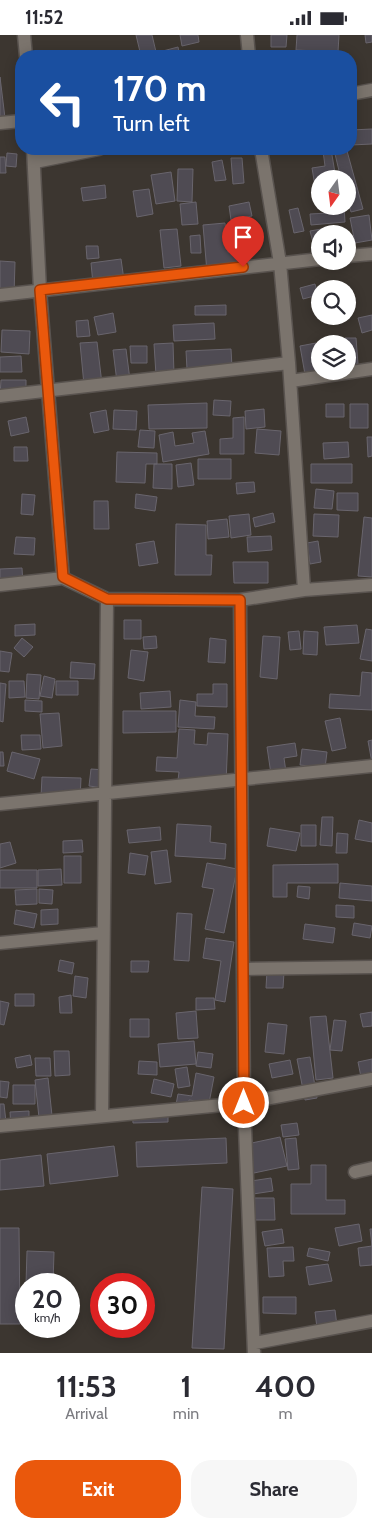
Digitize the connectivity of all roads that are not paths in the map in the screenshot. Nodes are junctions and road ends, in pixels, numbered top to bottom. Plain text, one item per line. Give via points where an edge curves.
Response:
1 (24, 35) edge
2 (247, 35) edge
3 (25, 50) edge
4 (249, 50) edge
5 (372, 90) edge
6 (357, 94) edge
7 (15, 122) edge
8 (0, 123) edge
9 (34, 155) edge
10 (69, 155) edge
11 (262, 155) edge
12 (35, 162) junction
13 (372, 253) edge
14 (356, 255) edge
15 (311, 260) edge
16 (280, 263) junction
17 (40, 290) junction
18 (0, 295) edge
19 (289, 363) junction
20 (372, 369) edge
21 (291, 381) junction
22 (49, 391) junction
23 (0, 396) edge
24 (63, 577) junction
25 (0, 585) edge
26 (372, 585) edge
27 (304, 590) junction
28 (107, 599) junction
29 (240, 600) junction
30 (372, 766) edge
31 (242, 779) junction
32 (104, 794) junction
33 (0, 804) edge
34 (103, 933) junction
35 (0, 943) edge
36 (372, 967) edge
37 (243, 969) junction
38 (372, 1079) edge
39 (244, 1103) junction
40 (102, 1116) junction
41 (0, 1125) edge
42 (372, 1168) edge
43 (355, 1172) dead end
44 (372, 1321) edge
45 (255, 1348) edge

1 - 3 street
2 - 4 street
5 - 6 street
7 - 8 street
9 - 12 street
10 - 12 street
11 - 16 street
12 - 17 street
13 - 14 street
15 - 16 street
16 - 17 street
16 - 19 street
17 - 18 street
17 - 22 street
19 - 21 street
19 - 22 street
20 - 21 street
21 - 27 street
22 - 23 street
22 - 24 street
24 - 25 street
24 - 28 street
26 - 27 street
27 - 29 street
28 - 29 street
28 - 32 street
29 - 31 street
30 - 31 street
31 - 32 street
31 - 37 street
32 - 33 street
32 - 34 street
34 - 35 street
34 - 40 street
36 - 37 street
37 - 39 street
38 - 39 street
39 - 40 street
39 - 45 street
40 - 41 street
42 - 43 street
44 - 45 street

